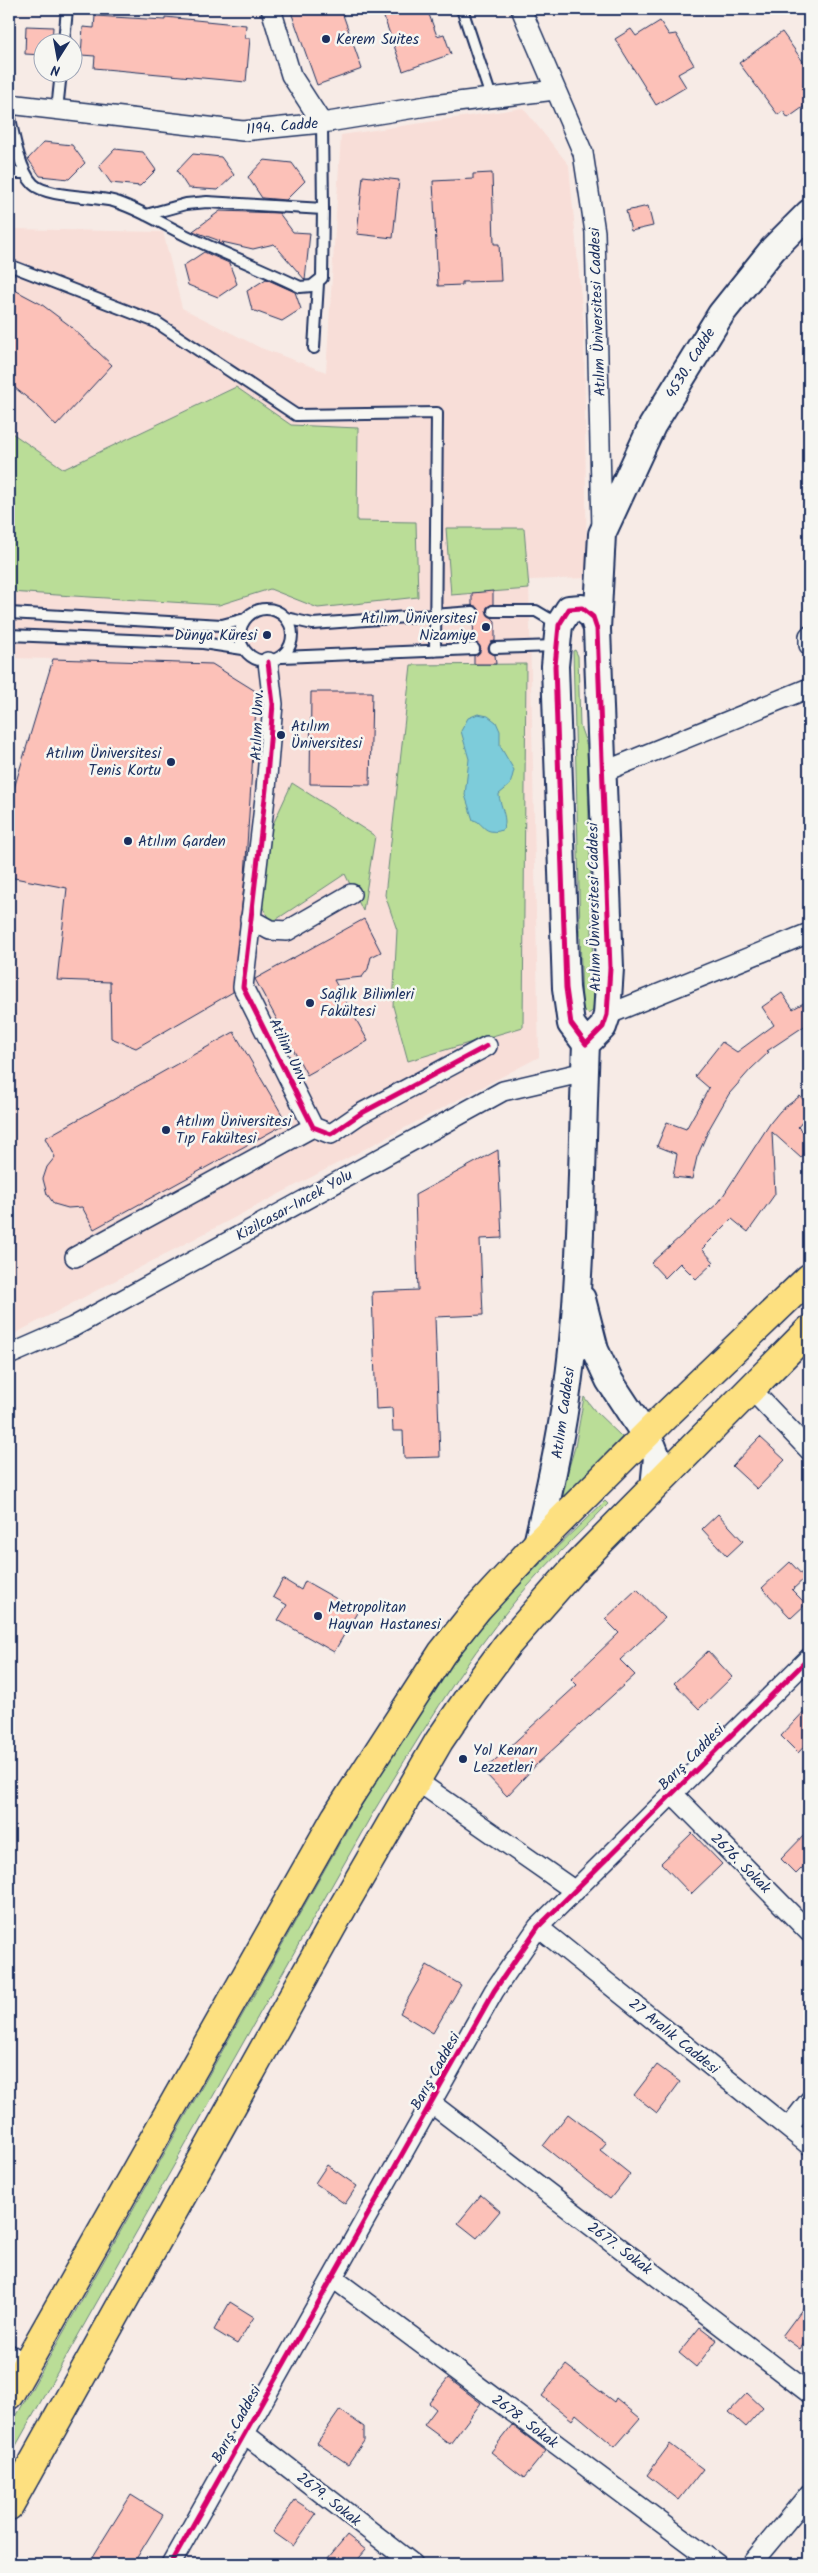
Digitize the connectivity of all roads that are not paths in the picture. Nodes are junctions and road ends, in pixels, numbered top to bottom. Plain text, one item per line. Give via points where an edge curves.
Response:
1 (67, 9) edge
2 (271, 9) edge
3 (462, 9) edge
4 (521, 9) edge
5 (65, 32) edge
6 (60, 82) edge
7 (555, 90) junction
8 (491, 97) junction
9 (9, 104) edge
10 (57, 110) junction
11 (9, 113) edge
12 (322, 123) junction
13 (9, 172) edge
14 (25, 174) junction
15 (323, 209) junction
16 (809, 213) edge
17 (146, 215) junction
18 (9, 265) edge
19 (318, 283) junction
20 (314, 348) dead end
21 (602, 534) junction
22 (493, 611) dead end
23 (473, 612) dead end
24 (9, 613) edge
25 (434, 614) junction
26 (286, 618) junction
27 (244, 619) junction
28 (597, 629) junction
29 (9, 635) edge
30 (557, 635) junction
31 (809, 636) edge
32 (809, 646) edge
33 (495, 648) dead end
34 (243, 649) junction
35 (474, 649) dead end
36 (435, 652) junction
37 (275, 659) junction
38 (809, 688) edge
39 (603, 772) junction
40 (266, 790) joint
41 (350, 894) dead end
42 (250, 919) junction
43 (809, 933) edge
44 (607, 1015) junction
45 (586, 1044) junction
46 (487, 1046) dead end
47 (585, 1072) junction
48 (313, 1127) junction
49 (75, 1257) dead end
50 (809, 1278) edge
51 (577, 1279) junction
52 (809, 1330) edge
53 (9, 1355) edge
54 (751, 1389) junction
55 (645, 1436) junction
56 (809, 1450) edge
57 (654, 1487) junction
58 (537, 1544) junction
59 (807, 1664) edge
60 (417, 1781) junction
61 (673, 1794) junction
62 (575, 1891) junction
63 (538, 1927) junction
64 (809, 1932) edge
65 (809, 2101) edge
66 (431, 2104) junction
67 (788, 2128) junction
68 (809, 2145) edge
69 (333, 2278) junction
70 (17, 2359) edge
71 (809, 2393) edge
72 (9, 2395) edge
73 (244, 2434) junction
74 (809, 2494) edge
75 (9, 2506) edge
76 (171, 2564) edge
77 (413, 2564) edge
78 (717, 2564) edge
79 (751, 2564) edge

1 - 5 lane
2 - 12 street via 291,75
3 - 8 lane
4 - 7 street, Atılım Üniversitesi Caddesi
6 - 10 lane
7 - 8 street, 1194. Cadde
7 - 21 street, Atılım Üniversitesi Caddesi via 583,153 595,232
8 - 12 street, 1194. Cadde
9 - 10 street, 1194. Cadde
10 - 12 street, 1194. Cadde via 243,131
11 - 14 lane
12 - 15 lane
13 - 14 lane
14 - 17 lane via 46,192 93,197
15 - 17 lane via 207,202
15 - 19 lane via 322,278
16 - 21 street, 4530. Cadde via 774,248 721,314 652,426
17 - 19 lane via 300,287
18 - 25 lane via 156,322 296,414 437,413
19 - 20 lane
21 - 28 street, Atılım Üniversitesi Caddesi
22 - 30 lane via 536,611
23 - 25 lane
24 - 27 lane via 222,625
25 - 26 lane via 313,624
25 - 36 lane
26 - 27 lane via 266,609
26 - 37 lane via 292,638 290,645
27 - 34 lane via 239,634
28 - 30 street via 593,617 582,608 569,609
28 - 39 street, Atılım Üniversitesi Caddesi
29 - 34 lane via 203,644
30 - 33 lane
30 - 45 street, Atılım Üniversitesi Caddesi via 557,771 566,988 571,1024
31 - 32 street
34 - 37 lane via 255,660
35 - 36 lane
36 - 37 lane
37 - 40 street, Atılım Unv.
38 - 39 street
39 - 44 street, Atılım Üniversitesi Caddesi via 610,968
40 - 42 street, Atilim Unv.
41 - 42 street via 287,931 270,930
42 - 48 street, Atilim Unv. via 243,987
43 - 44 street
44 - 45 street, Atılım Üniversitesi Caddesi via 603,1027
45 - 47 street, Atılım Caddesi
46 - 48 street via 360,1114 331,1134
47 - 51 street, Atılım Caddesi
47 - 53 street, Kizilcasar-Incek Yolu via 503,1091 73,1326
48 - 49 street
50 - 55 main road
51 - 55 street, Atılım Caddesi via 595,1350 609,1380
51 - 58 street, Atılım Caddesi via 557,1458
52 - 54 main road
54 - 56 street
54 - 57 main road
55 - 57 street, Atılım Caddesi via 657,1457
55 - 58 main road
57 - 60 main road via 578,1564 507,1645 444,1734
58 - 70 main road via 477,1609 442,1653 336,1817
59 - 61 street, Barış Caddesi
60 - 62 street
60 - 75 main road via 344,1905
61 - 62 street, Barış Caddesi
61 - 64 street, 2676. Sokak
62 - 63 street, Barış Caddesi
63 - 66 street, Barış Caddesi via 494,1991
63 - 67 street, 27 Aralık Caddesi
65 - 67 street
66 - 69 street, Barış Caddesi
66 - 71 street, 2677. Sokak
67 - 68 street, 27 Aralık Caddesi
69 - 73 street, Barış Caddesi
69 - 78 street, 2678. Sokak
70 - 72 main road
73 - 76 street, Barış Caddesi
73 - 77 street, 2679. Sokak
74 - 79 street

